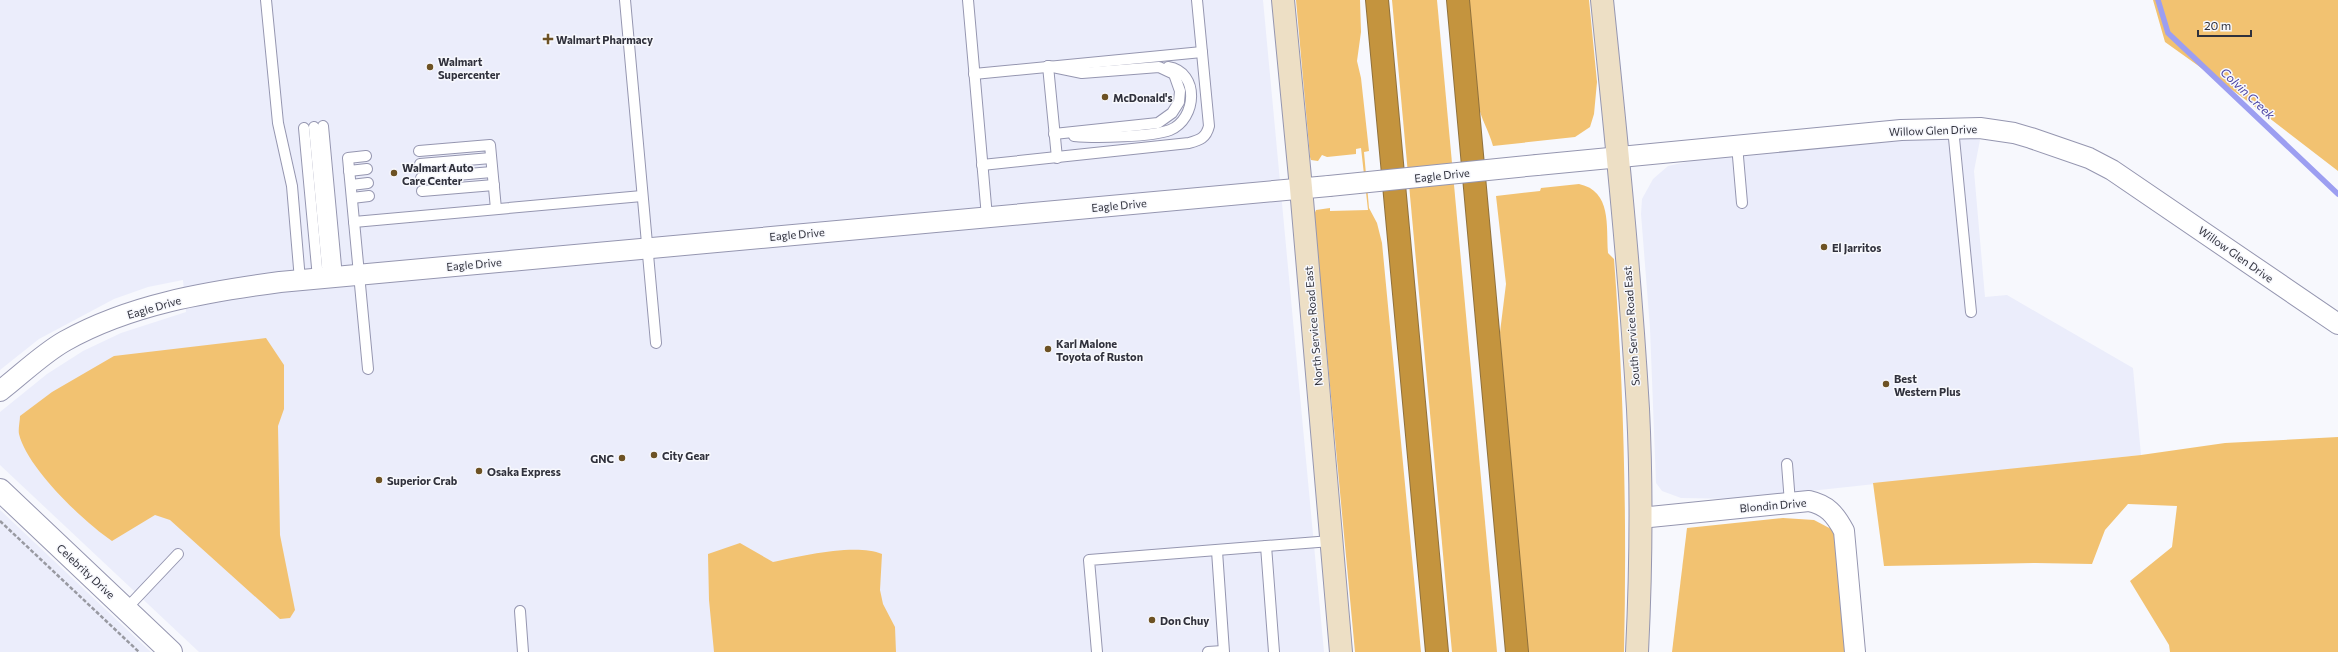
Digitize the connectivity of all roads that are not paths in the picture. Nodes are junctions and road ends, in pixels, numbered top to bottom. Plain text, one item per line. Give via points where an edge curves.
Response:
1 (266, 0) edge
2 (625, 0) edge
3 (968, 0) edge
4 (1197, 0) edge
5 (1283, 0) edge
6 (1377, 0) edge
7 (1458, 0) edge
8 (1602, 0) edge
9 (1202, 52) junction
10 (1048, 66) junction
11 (974, 74) junction
12 (1954, 128) junction
13 (1054, 134) junction
14 (1737, 145) junction
15 (419, 152) dead end
16 (366, 156) dead end
17 (491, 158) junction
18 (1057, 158) junction
19 (1618, 158) junction
20 (420, 164) dead end
21 (982, 165) junction
22 (367, 169) dead end
23 (349, 171) junction
24 (492, 172) junction
25 (421, 178) dead end
26 (368, 183) dead end
27 (351, 185) junction
28 (494, 185) junction
29 (1301, 188) junction
30 (422, 191) dead end
31 (369, 196) dead end
32 (642, 196) junction
33 (352, 198) junction
34 (1742, 203) dead end
35 (496, 209) junction
36 (987, 217) junction
37 (354, 222) junction
38 (647, 248) junction
39 (359, 275) junction
40 (321, 278) junction
41 (1970, 312) dead end
42 (2338, 324) edge
43 (656, 343) dead end
44 (368, 369) dead end
45 (0, 391) edge
46 (1787, 464) dead end
47 (0, 490) edge
48 (1790, 503) junction
49 (1640, 518) junction
50 (1331, 541) junction
51 (1266, 546) junction
52 (1217, 551) junction
53 (178, 554) dead end
54 (126, 609) junction
55 (520, 611) dead end
56 (1224, 651) edge
57 (171, 652) edge
58 (523, 652) edge
59 (1097, 652) edge
60 (1208, 652) edge
61 (1274, 652) edge
62 (1341, 652) edge
63 (1437, 652) edge
64 (1517, 652) edge
65 (1638, 652) edge
66 (1855, 652) edge

1 - 40 lane via 278,123 292,186
2 - 32 lane
3 - 11 lane
4 - 9 lane
5 - 29 main road, North Service Road East
6 - 63 highway
7 - 64 highway
8 - 19 main road, South Service Road East
9 - 10 lane
9 - 18 lane via 1209,126 1207,134 1201,139 1189,143
10 - 11 lane
10 - 13 lane
10 - 13 lane via 1082,73 1159,67 1174,74 1180,91 1176,109 1158,123
11 - 21 lane
12 - 14 street, Willow Glen Drive
12 - 41 lane
12 - 42 street, Willow Glen Drive via 2014,132 2089,158 2134,185
13 - 18 lane
14 - 19 street, Willow Glen Drive
14 - 34 lane
15 - 17 lane via 490,145
16 - 23 lane via 348,158
17 - 20 lane
17 - 24 lane
18 - 21 lane
19 - 29 street, Eagle Drive, bridge
19 - 49 main road, South Service Road East via 1638,410
21 - 36 lane
22 - 23 lane
23 - 27 lane
24 - 25 lane
24 - 28 lane
26 - 27 lane
27 - 33 lane
28 - 30 lane
28 - 35 lane
29 - 36 street, Eagle Drive
29 - 50 main road, North Service Road East
31 - 33 lane
32 - 35 lane
32 - 38 lane
33 - 37 lane
35 - 37 lane
36 - 38 street, Eagle Drive
37 - 39 lane
38 - 39 street, Eagle Drive
38 - 43 lane
39 - 40 street, Eagle Drive
39 - 44 lane
40 - 40 lane via 313,127
40 - 45 street, Eagle Drive via 218,291 161,303 89,328 63,342
46 - 48 lane
47 - 54 street, Celebrity Drive
48 - 49 street, Blondin Drive
48 - 66 street, Blondin Drive via 1809,501 1823,504 1836,516 1844,531
49 - 65 main road, South Service Road East
50 - 51 lane
50 - 62 main road, North Service Road East
51 - 52 lane
51 - 61 lane
52 - 56 lane
52 - 59 lane via 1089,560
53 - 54 lane
54 - 57 street, Celebrity Drive
55 - 58 lane
56 - 60 lane

